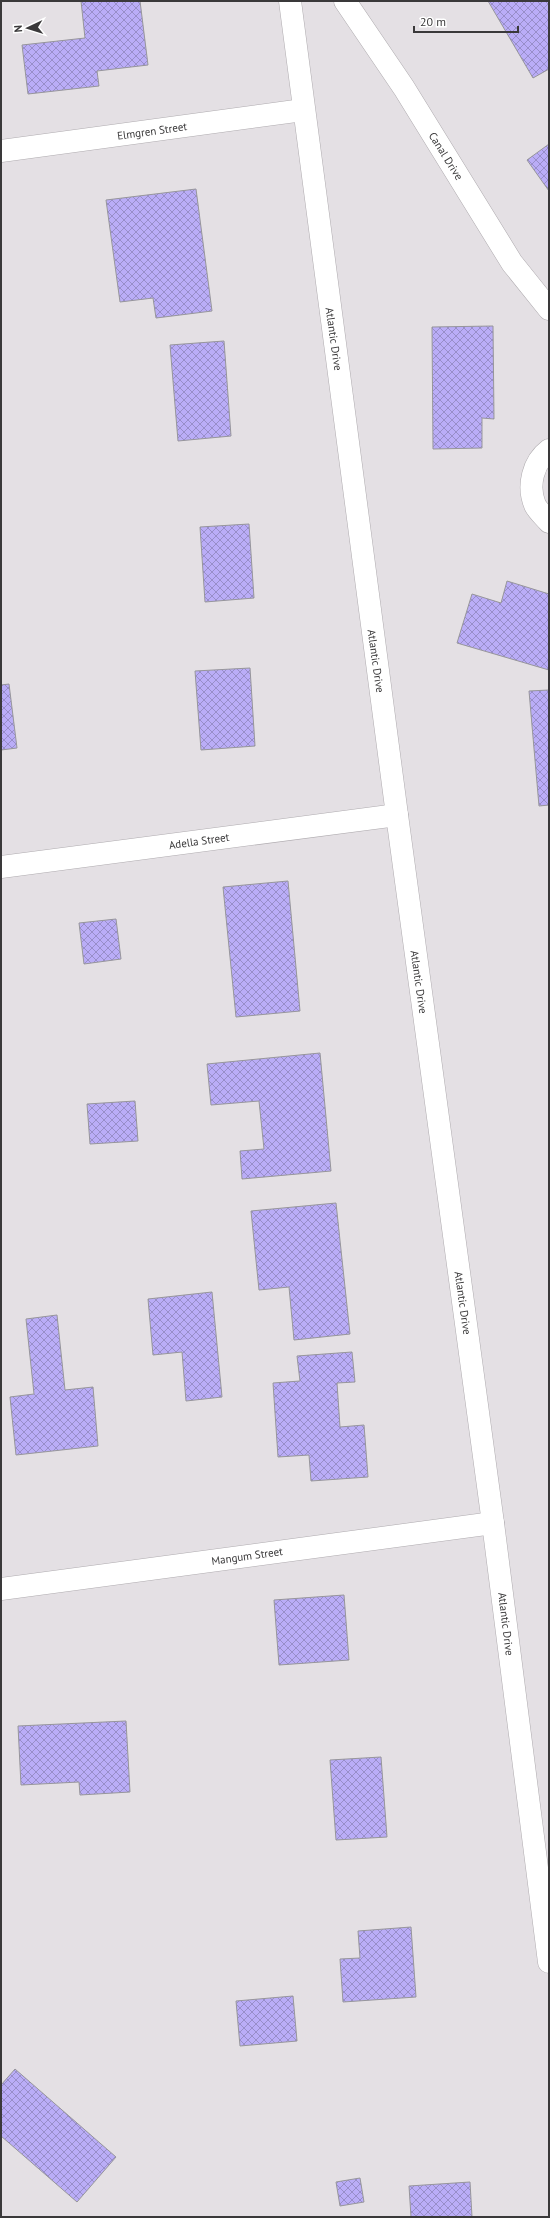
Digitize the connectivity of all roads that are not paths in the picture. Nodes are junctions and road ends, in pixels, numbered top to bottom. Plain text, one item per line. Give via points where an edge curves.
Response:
1 (290, 1) edge
2 (345, 1) edge
3 (303, 110) junction
4 (1, 151) edge
5 (549, 309) edge
6 (549, 450) edge
7 (549, 522) edge
8 (397, 815) junction
9 (1, 867) edge
10 (493, 1523) junction
11 (1, 1590) edge
12 (549, 1962) edge

1 - 3 street, Atlantic Drive
2 - 5 street, Canal Drive via 404,88 512,263
3 - 4 street, Elmgren Street
3 - 8 street, Atlantic Drive
6 - 7 street via 536,466 532,490 535,505
8 - 9 street, Adella Street
8 - 10 street, Atlantic Drive
10 - 11 street, Mangum Street
10 - 12 street, Atlantic Drive

